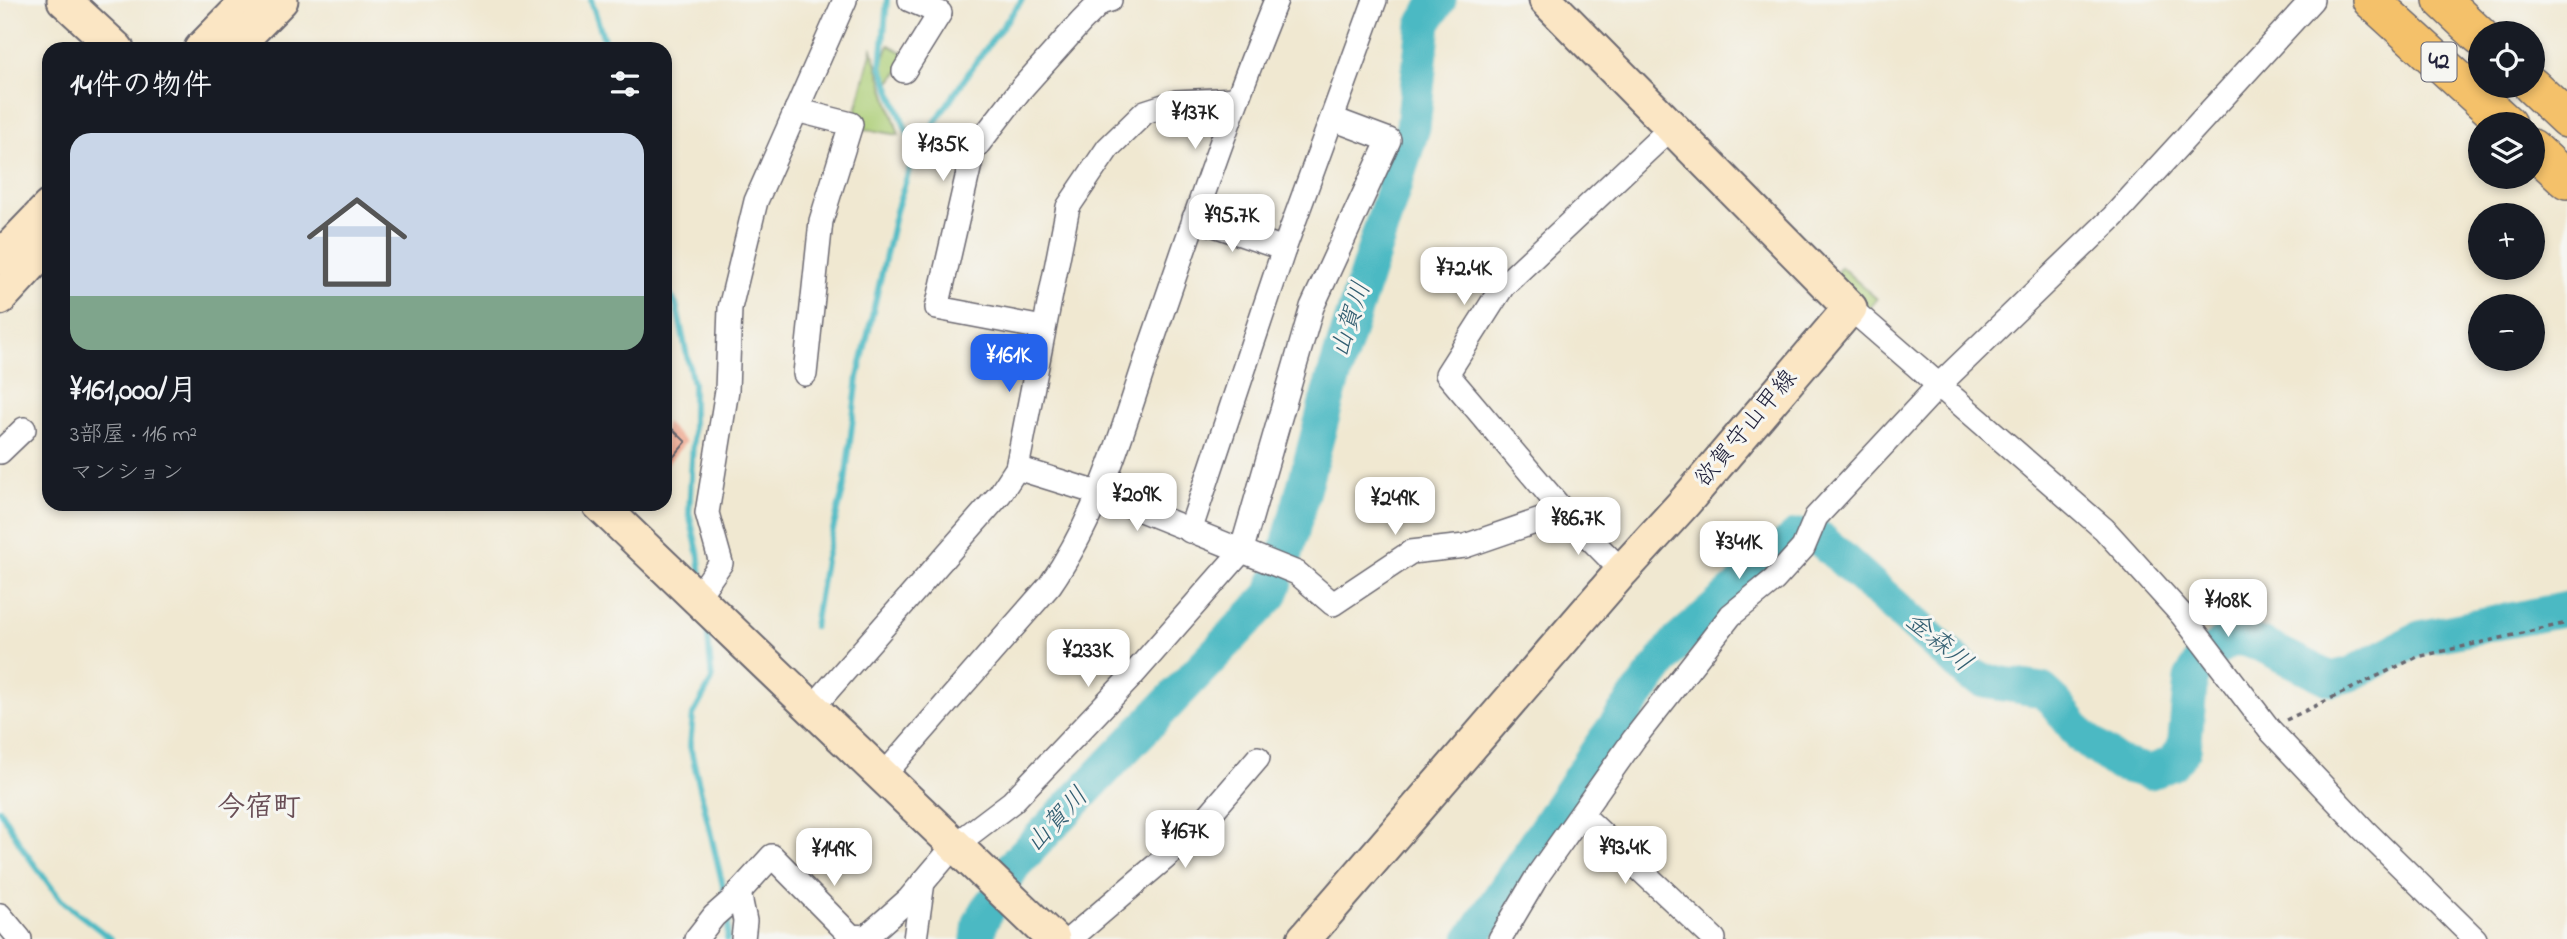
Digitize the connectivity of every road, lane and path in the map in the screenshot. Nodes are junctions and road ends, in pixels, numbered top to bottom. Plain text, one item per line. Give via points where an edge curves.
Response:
1 (64, 0) edge
2 (248, 0) edge
3 (281, 0) edge
4 (845, 0) edge
5 (910, 0) edge
6 (1110, 0) edge
7 (1375, 0) edge
8 (1546, 0) edge
9 (2312, 0) edge
10 (2371, 0) edge
11 (2442, 0) edge
12 (1269, 1) edge
13 (2468, 25) edge
14 (109, 42) edge
15 (208, 42) edge
16 (240, 42) edge
17 (904, 71) dead end
18 (2545, 98) edge
19 (1237, 99) junction
20 (796, 110) junction
21 (2494, 112) edge
22 (1333, 119) junction
23 (2567, 119) edge
24 (1672, 128) junction
25 (2545, 160) edge
26 (2567, 180) edge
27 (42, 214) edge
28 (1194, 218) junction
29 (1284, 250) junction
30 (42, 253) edge
31 (0, 258) edge
32 (0, 298) edge
33 (1850, 308) junction
34 (1043, 328) junction
35 (805, 374) dead end
36 (1940, 384) junction
37 (24, 429) dead end
38 (0, 452) edge
39 (1017, 468) junction
40 (1101, 494) junction
41 (606, 511) edge
42 (1564, 512) junction
43 (1190, 531) junction
44 (1241, 552) junction
45 (1622, 571) junction
46 (697, 598) junction
47 (2567, 622) edge
48 (813, 707) junction
49 (2269, 729) junction
50 (1258, 758) dead end
51 (883, 776) junction
52 (1582, 815) junction
53 (954, 846) junction
54 (923, 882) junction
55 (728, 903) junction
56 (0, 915) edge
57 (1700, 934) edge
58 (1053, 937) edge
59 (20, 939) edge
60 (696, 939) edge
61 (743, 939) edge
62 (915, 939) edge
63 (1304, 939) edge
64 (1500, 939) edge
65 (2475, 939) edge

1 - 14 main road
2 - 15 main road
3 - 16 main road
4 - 20 street
5 - 17 street via 940,13
6 - 34 street via 1100,3 1072,31 973,151 937,308
7 - 22 street
8 - 24 main road
9 - 36 street via 2113,217
10 - 21 main road, 42
11 - 13 main road, 42
12 - 19 street
18 - 23 main road
19 - 28 street
19 - 34 street via 1176,102 1145,112 1108,148 1068,207
20 - 35 street via 851,124 821,221
20 - 46 street via 757,201 730,308 727,390 707,513 720,563
22 - 29 street
22 - 44 street via 1389,140 1312,307
24 - 33 main road
24 - 42 street via 1503,286 1447,374
25 - 26 main road
27 - 31 main road
28 - 29 street
28 - 40 street
29 - 43 street
30 - 32 main road
33 - 36 street
33 - 45 main road, 欲賀守山甲線
34 - 39 street
36 - 49 street via 2104,529 2182,615
36 - 52 street via 1816,517 1803,548 1731,615
37 - 38 street
39 - 40 street
39 - 48 street via 1000,494
40 - 43 street
40 - 51 street via 1049,585
41 - 46 main road
42 - 44 street via 1465,546 1411,552 1332,604 1297,573
42 - 45 street
43 - 44 street
44 - 53 street via 1012,802
45 - 63 main road, 欲賀守山甲線
46 - 48 main road
47 - 49 path via 2417,657
48 - 51 main road
49 - 65 street
50 - 58 street via 1192,835
51 - 53 main road
52 - 57 street
52 - 64 street via 1538,875
53 - 54 street
53 - 58 main road
54 - 55 street via 866,937 851,936 772,856
54 - 62 street
55 - 60 street
55 - 61 street via 745,921
56 - 59 street

